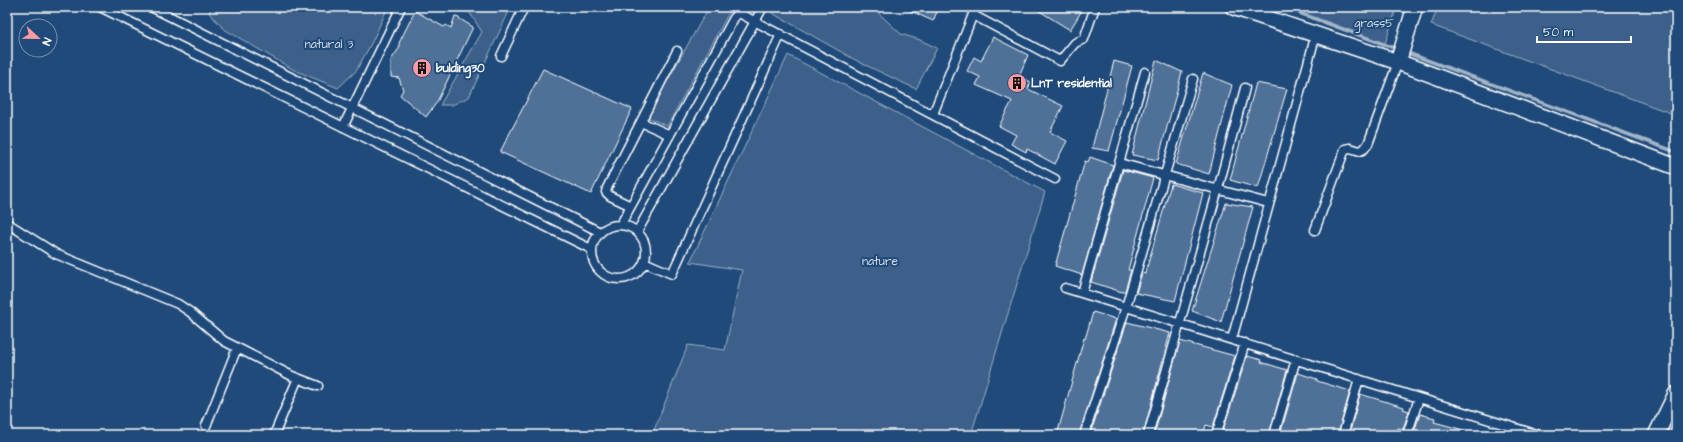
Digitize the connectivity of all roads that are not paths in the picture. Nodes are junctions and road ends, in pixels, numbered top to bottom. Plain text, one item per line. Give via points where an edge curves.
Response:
1 (100, 7) edge
2 (151, 7) edge
3 (401, 7) edge
4 (524, 7) edge
5 (763, 7) edge
6 (976, 7) edge
7 (1095, 7) edge
8 (1233, 7) edge
9 (1415, 7) edge
10 (739, 10) edge
11 (973, 15) junction
12 (755, 21) junction
13 (781, 34) junction
14 (1316, 34) junction
15 (677, 51) dead end
16 (501, 56) dead end
17 (1398, 62) junction
18 (1145, 72) dead end
19 (1193, 79) dead end
20 (1245, 88) dead end
21 (352, 108) junction
22 (933, 114) junction
23 (640, 122) junction
24 (343, 127) junction
25 (670, 135) junction
26 (1119, 163) junction
27 (1676, 167) edge
28 (1165, 174) junction
29 (1055, 179) dead end
30 (1218, 189) junction
31 (1268, 203) junction
32 (631, 206) junction
33 (7, 223) edge
34 (621, 224) junction
35 (1316, 230) dead end
36 (600, 232) junction
37 (637, 232) junction
38 (591, 249) junction
39 (644, 262) junction
40 (1065, 288) dead end
41 (1082, 293) junction
42 (1126, 307) junction
43 (1179, 324) junction
44 (1232, 339) junction
45 (1245, 343) junction
46 (236, 348) junction
47 (1296, 359) junction
48 (298, 378) junction
49 (1359, 379) junction
50 (318, 386) dead end
51 (1676, 394) edge
52 (1419, 398) junction
53 (206, 426) dead end
54 (274, 435) edge
55 (1084, 435) edge
56 (1148, 435) edge
57 (1216, 435) edge
58 (1274, 435) edge
59 (1343, 435) edge
60 (1407, 435) edge
61 (1538, 435) edge
62 (1656, 435) edge

1 - 24 lane
2 - 21 lane
3 - 21 lane
4 - 16 lane
5 - 12 lane
6 - 11 lane
7 - 11 lane via 1084,39 1075,43 1060,61
8 - 14 street
9 - 17 street
10 - 12 lane
10 - 25 lane
11 - 22 lane
12 - 13 lane
12 - 37 lane
13 - 22 lane
13 - 39 lane via 672,274
14 - 17 street
14 - 31 lane
15 - 23 lane
17 - 27 street
17 - 35 lane via 1368,144 1360,151 1345,149 1342,155
18 - 26 lane
19 - 28 lane
20 - 30 lane
21 - 24 lane
21 - 36 lane
22 - 29 lane
23 - 25 lane
23 - 32 lane via 606,192
24 - 38 lane
25 - 32 lane
26 - 28 lane
26 - 41 lane
28 - 30 lane
28 - 42 lane
30 - 31 lane
30 - 43 lane
31 - 44 lane
32 - 34 lane
33 - 46 lane via 56,254 178,304
34 - 36 lane via 612,225
34 - 37 lane via 630,226
36 - 38 lane
37 - 39 lane via 643,239 646,249
38 - 39 lane via 595,266 600,273 617,280 635,274
40 - 41 lane
41 - 42 lane
42 - 43 lane
42 - 55 lane
43 - 44 lane
43 - 56 lane
44 - 45 lane
45 - 47 lane
45 - 57 lane
46 - 48 lane
46 - 53 lane
47 - 49 lane
47 - 58 lane
48 - 50 lane
48 - 54 lane
49 - 52 lane
49 - 59 lane
51 - 62 street
52 - 60 lane
52 - 61 lane

